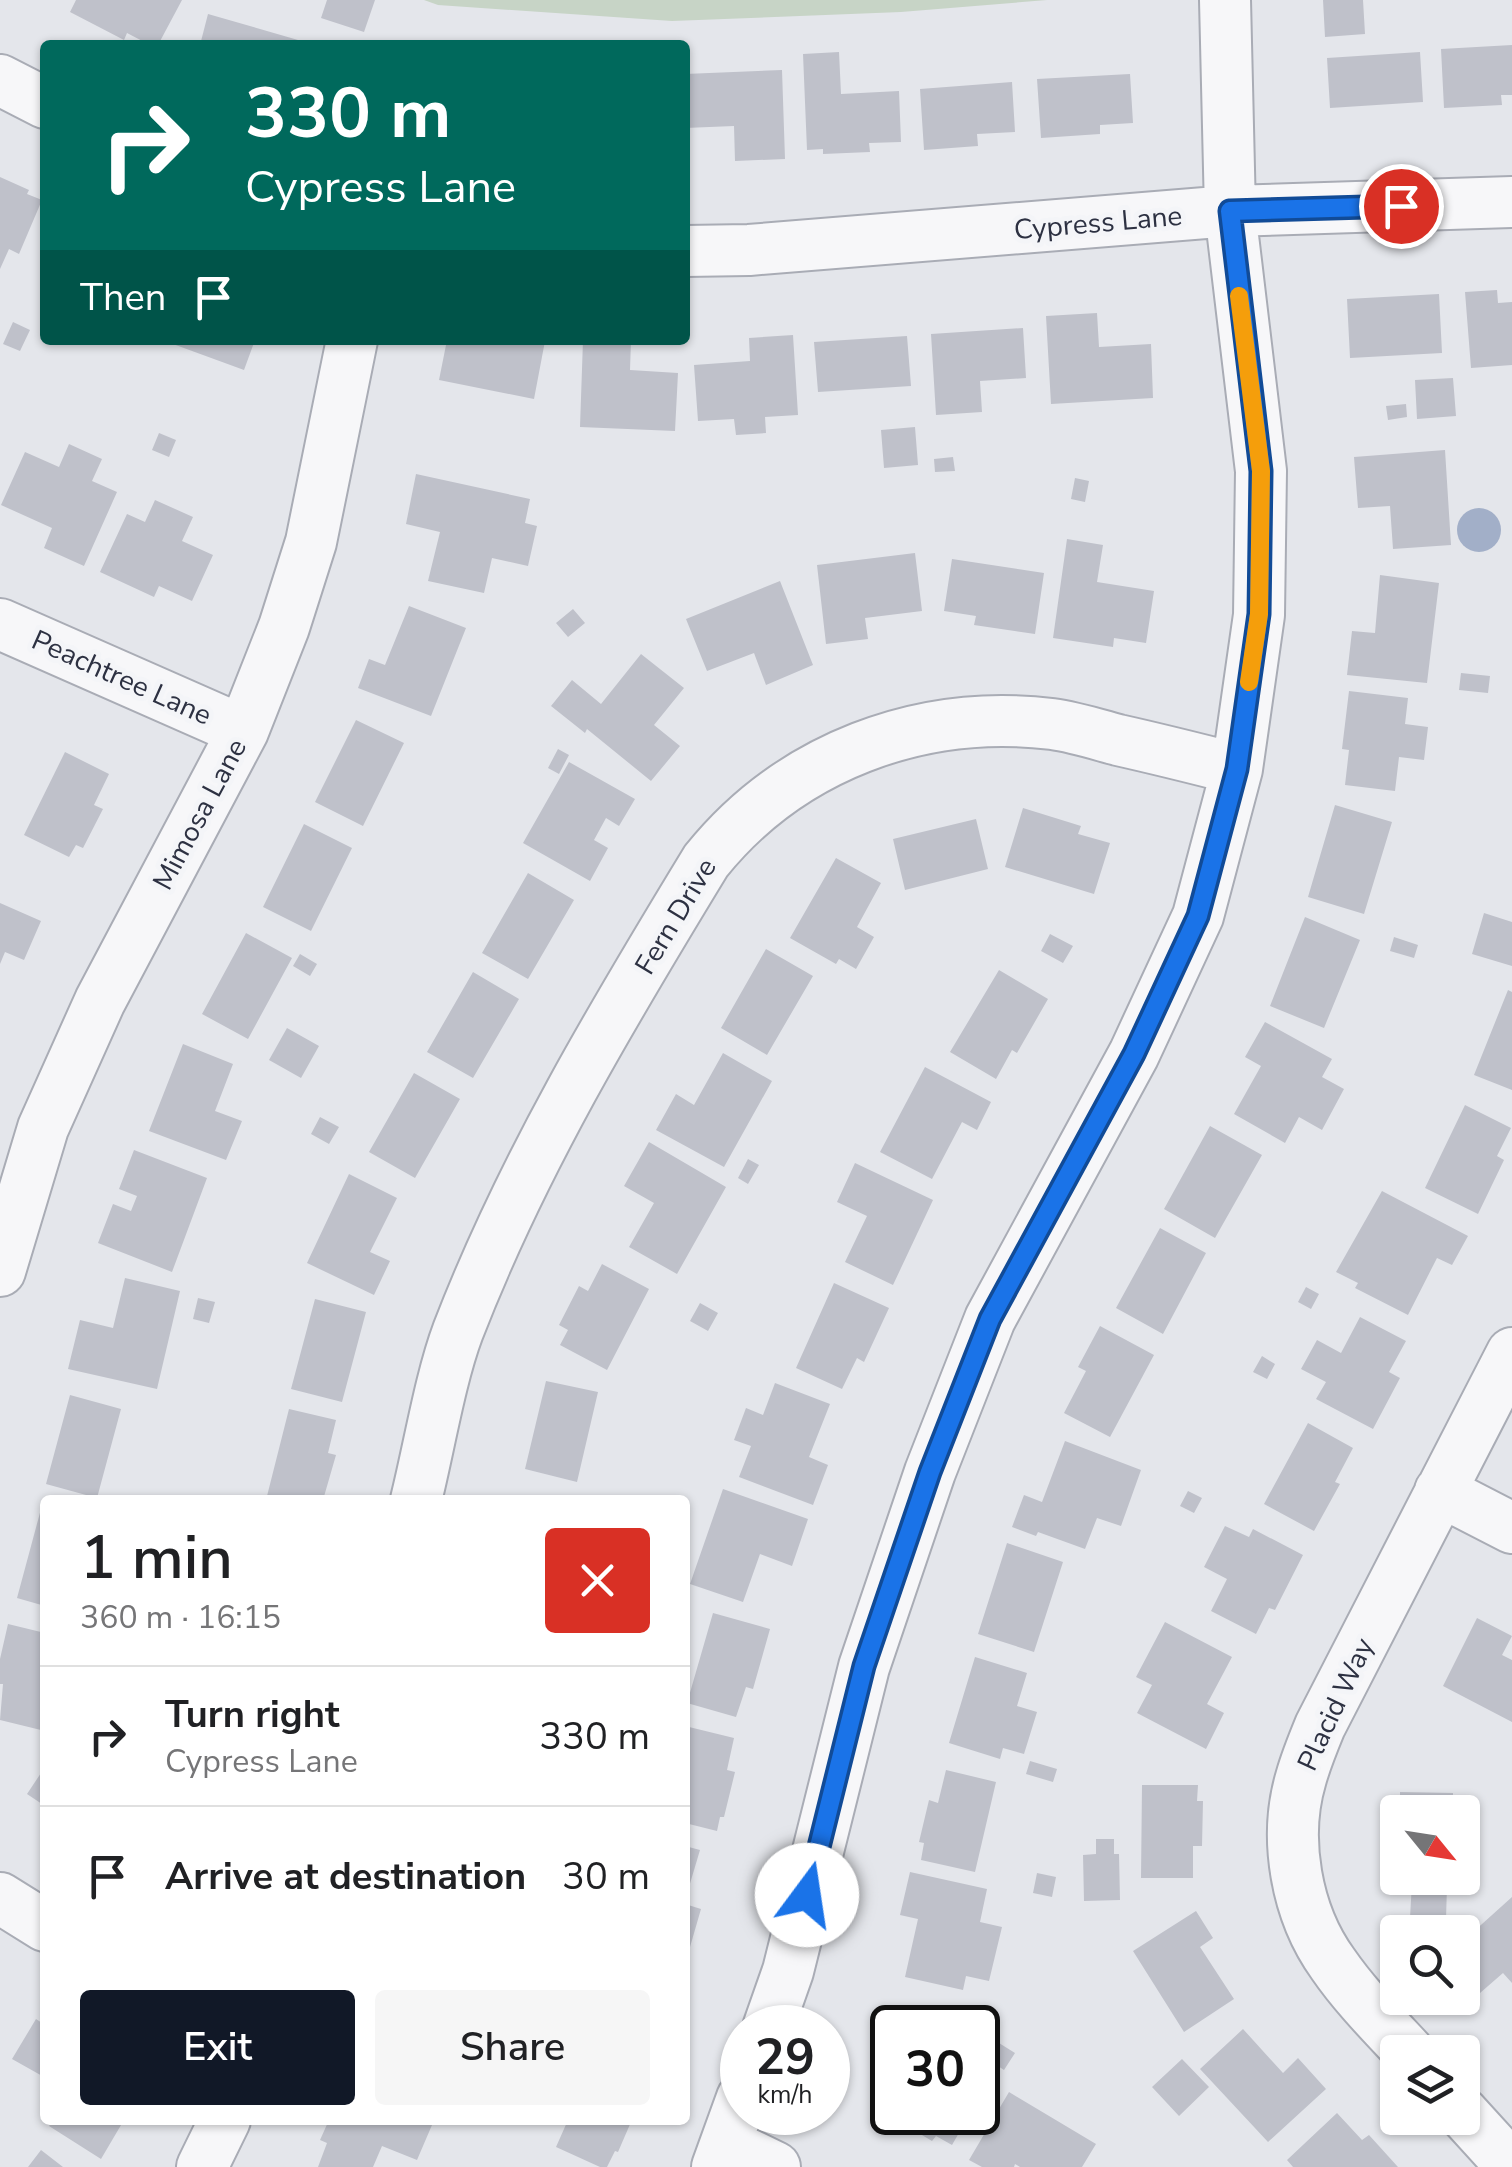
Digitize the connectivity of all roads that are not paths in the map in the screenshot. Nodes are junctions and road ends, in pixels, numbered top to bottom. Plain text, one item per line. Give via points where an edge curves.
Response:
1 (1225, 0) edge
2 (0, 80) edge
3 (40, 100) edge
4 (1512, 202) edge
5 (1230, 211) junction
6 (690, 251) edge
7 (351, 345) edge
8 (0, 624) edge
9 (243, 731) junction
10 (1237, 769) junction
11 (0, 1271) edge
12 (1512, 1353) edge
13 (1440, 1491) junction
14 (417, 1495) edge
15 (1512, 1528) edge
16 (0, 1898) edge
17 (40, 1923) edge
18 (776, 2005) edge
19 (1394, 2035) edge
20 (222, 2125) edge
21 (1480, 2132) edge
22 (729, 2136) edge
23 (202, 2167) edge
24 (775, 2167) edge
25 (1512, 2167) edge

1 - 5 street
2 - 3 street
4 - 5 street, Cypress Lane
5 - 6 street, Cypress Lane
5 - 10 street via 1261,471 1259,614
7 - 9 street, Mimosa Lane via 311,542
8 - 9 street, Peachtree Lane
9 - 11 street, Mimosa Lane via 100,1001 42,1128
10 - 14 street, Fern Drive via 1056,724 996,719 920,728 858,747 762,803 726,836 694,880 504,1220 456,1335
10 - 18 street via 1198,916 1134,1054 990,1319 930,1472 864,1666
12 - 13 street, Placid Way
13 - 15 street
13 - 19 street, Placid Way via 1320,1726 1300,1780 1292,1831 1294,1867 1314,1932 1331,1962
16 - 17 street
20 - 23 street
21 - 25 street
22 - 24 street

